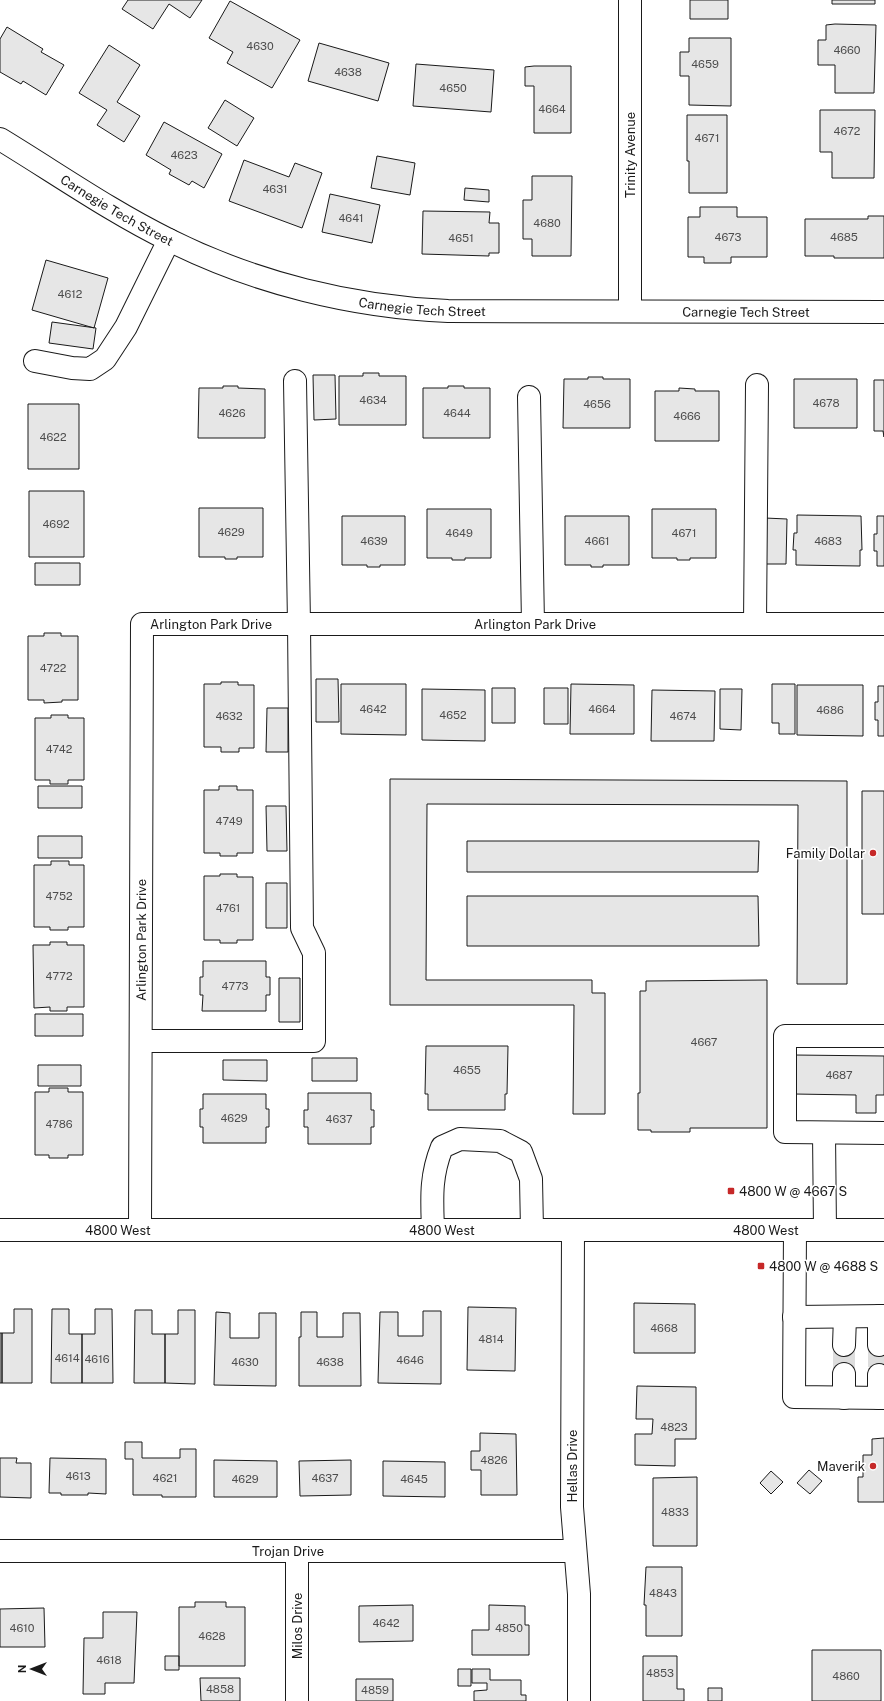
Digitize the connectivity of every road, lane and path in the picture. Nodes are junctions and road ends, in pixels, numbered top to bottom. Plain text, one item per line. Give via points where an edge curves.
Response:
1 (630, 0) edge
2 (0, 138) edge
3 (169, 240) junction
4 (630, 311) junction
5 (884, 312) edge
6 (35, 361) dead end
7 (295, 381) dead end
8 (757, 385) dead end
9 (529, 397) dead end
10 (300, 624) junction
11 (533, 624) junction
12 (755, 624) junction
13 (884, 624) edge
14 (884, 1036) edge
15 (141, 1041) junction
16 (824, 1132) junction
17 (884, 1133) edge
18 (0, 1230) edge
19 (140, 1230) junction
20 (433, 1230) junction
21 (532, 1230) junction
22 (795, 1230) junction
23 (825, 1230) junction
24 (884, 1230) edge
25 (573, 1231) junction
26 (882, 1316) edge
27 (794, 1317) junction
28 (844, 1317) junction
29 (844, 1346) tunnel mouth
30 (879, 1346) tunnel mouth
31 (844, 1374) tunnel mouth
32 (879, 1375) tunnel mouth
33 (844, 1398) junction
34 (882, 1398) edge
35 (297, 1551) junction
36 (575, 1551) junction
37 (0, 1552) edge
38 (297, 1701) edge
39 (579, 1701) edge

1 - 4 street, Trinity Avenue
2 - 3 street, Carnegie Tech Street via 131,220
3 - 4 street, Carnegie Tech Street via 257,277 388,307 448,311
3 - 6 street via 126,327 105,359 90,369
4 - 5 street, Carnegie Tech Street
7 - 10 street
8 - 12 street
9 - 11 street
10 - 11 street, Arlington Park Drive
10 - 15 street, Arlington Park Drive via 142,624
10 - 15 street via 302,928 314,952 314,1041
11 - 12 street, Arlington Park Drive
12 - 13 street, Arlington Park Drive
14 - 16 street via 785,1036 785,1132
15 - 19 street, Arlington Park Drive
16 - 17 street
16 - 23 street
18 - 19 street, 4800 West
19 - 20 street, 4800 West
20 - 21 street, 4800 West
20 - 21 street via 432,1196 435,1166 442,1148 460,1139 500,1141 521,1152 530,1179
21 - 25 street, 4800 West
22 - 23 street, 4800 West
22 - 25 street, 4800 West
22 - 27 street
23 - 24 street, 4800 West
25 - 36 street, Hellas Drive via 572,1507
26 - 28 street
26 - 30 street
27 - 28 street
27 - 33 street via 794,1397
28 - 29 street
31 - 33 street
32 - 34 street
33 - 34 street
35 - 36 street, Trojan Drive
35 - 37 street, Trojan Drive
35 - 38 street, Milos Drive
36 - 39 street, Hellas Drive via 579,1594

